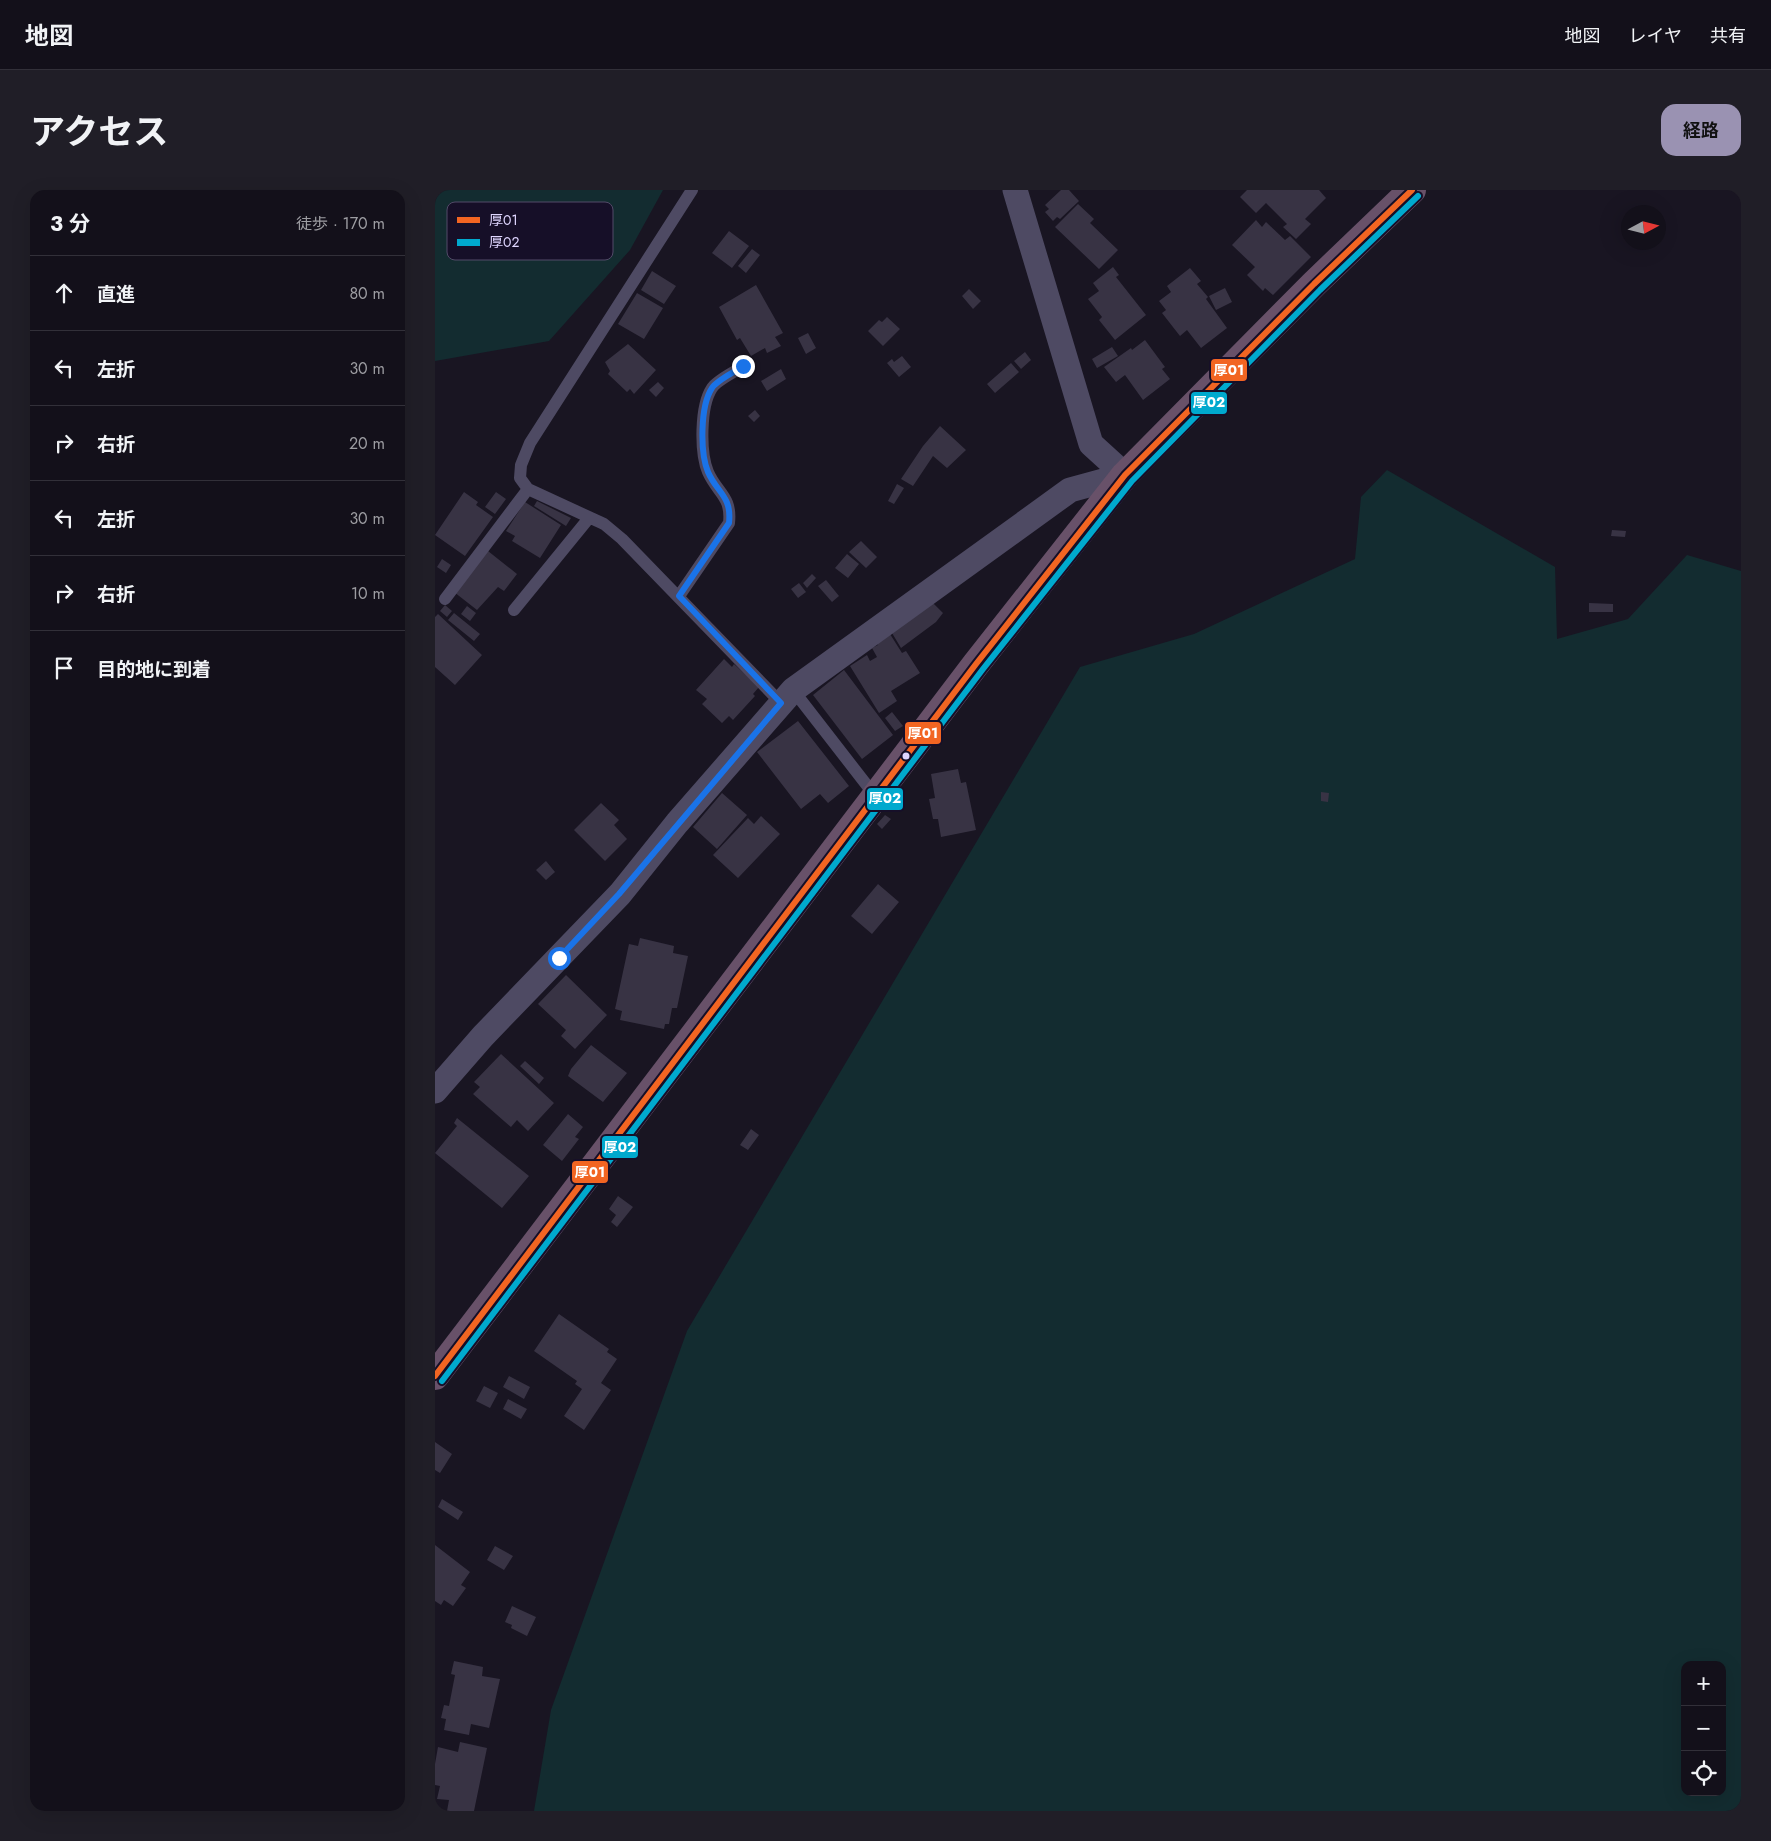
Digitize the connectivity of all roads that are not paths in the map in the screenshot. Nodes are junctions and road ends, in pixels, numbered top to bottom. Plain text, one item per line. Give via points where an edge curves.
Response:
1 (692, 190) edge
2 (1015, 190) edge
3 (1412, 190) edge
4 (743, 366) dead end
5 (1125, 475) junction
6 (528, 489) junction
7 (589, 518) junction
8 (679, 596) junction
9 (445, 599) dead end
10 (514, 610) dead end
11 (787, 696) junction
12 (876, 797) junction
13 (435, 1091) edge
14 (435, 1376) edge

1 - 6 lane via 530,443 521,465 521,478
2 - 5 street via 1091,444
3 - 5 highway via 1313,284
4 - 8 lane via 712,388 704,412 703,451 708,472 731,510 729,523
5 - 11 street via 1070,490
5 - 12 highway
6 - 7 lane
6 - 9 lane
7 - 8 lane via 604,524 622,539
7 - 10 lane
8 - 11 lane
11 - 12 lane
11 - 13 street via 619,894
12 - 14 highway

